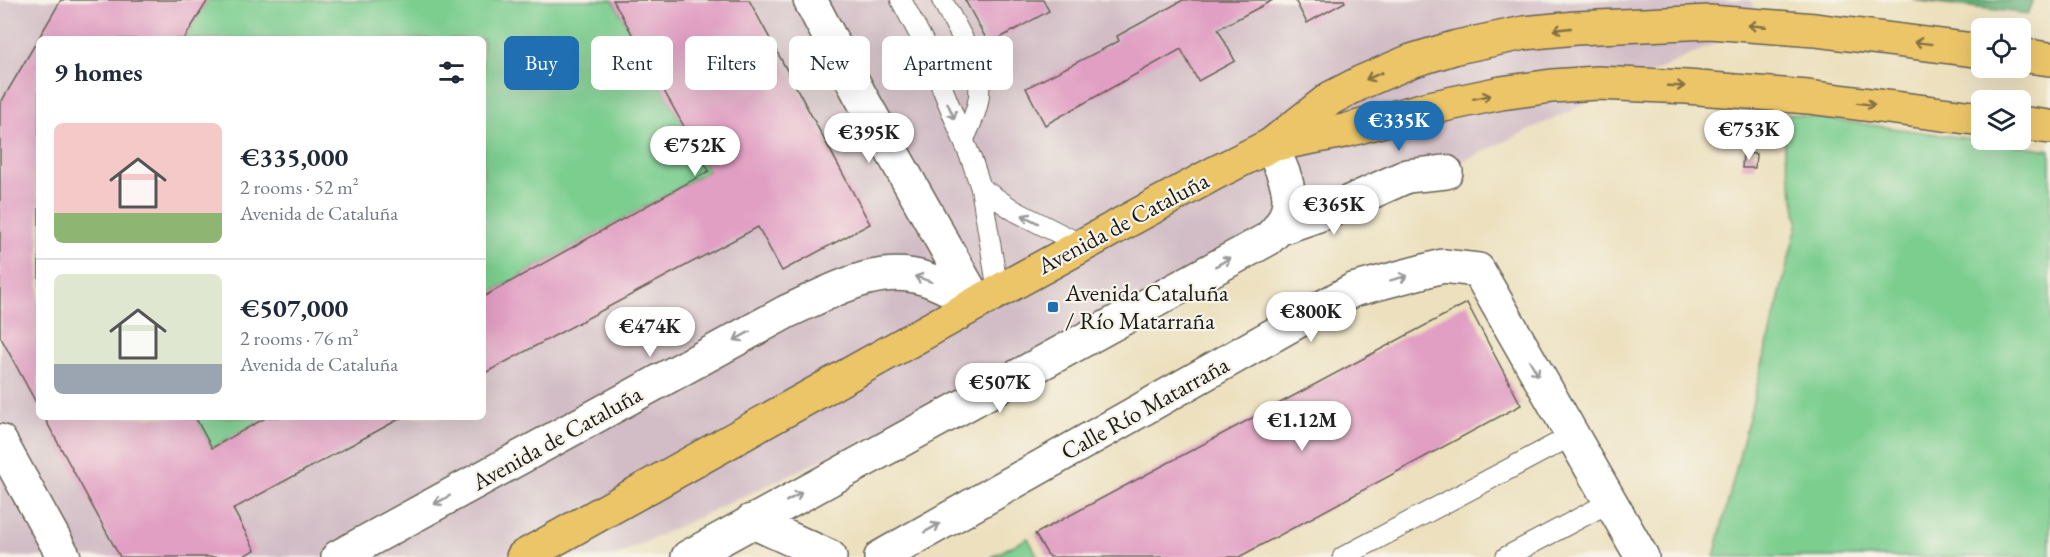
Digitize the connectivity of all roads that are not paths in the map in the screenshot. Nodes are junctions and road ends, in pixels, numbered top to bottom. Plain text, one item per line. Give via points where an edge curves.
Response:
1 (810, 0) edge
2 (902, 0) edge
3 (942, 0) edge
4 (1971, 50) edge
5 (2031, 57) edge
6 (2050, 59) edge
7 (1971, 117) edge
8 (2031, 124) edge
9 (2050, 127) edge
10 (964, 139) junction
11 (1271, 145) junction
12 (1446, 172) dead end
13 (981, 188) junction
14 (1281, 228) junction
15 (1082, 245) junction
16 (987, 297) junction
17 (1573, 435) junction
18 (0, 441) edge
19 (1612, 501) junction
20 (751, 521) junction
21 (64, 557) edge
22 (338, 557) edge
23 (523, 557) edge
24 (688, 557) edge
25 (830, 557) edge
26 (881, 557) edge
27 (1343, 557) edge
28 (1506, 557) edge
29 (1642, 557) edge

1 - 16 street via 860,95
2 -> 10 lane
3 - 10 lane via 970,53 980,87 975,115
4 -> 11 main road, Avenida de Cataluña via 1815,30 1710,22 1524,33 1457,47 1389,69 1331,98
5 - 6 main road
11 -> 7 main road, Avenida de Cataluña via 1491,95 1597,83 1808,97
8 - 9 main road
10 - 13 lane
11 - 14 street via 1289,194 1288,213
11 - 15 main road, Avenida de Cataluña
12 - 14 street via 1407,176
15 -> 13 lane via 1015,211
13 - 16 lane
20 -> 14 street via 1268,239
15 - 16 main road, Avenida de Cataluña
16 -> 22 street, Avenida de Cataluña via 907,275 884,274 847,285 786,312
16 - 23 main road, Avenida de Cataluña
17 - 19 street, Calle Río Matarraña
26 -> 17 street, Calle Río Matarraña via 1353,290 1443,266 1478,270
17 - 27 lane
18 - 21 street
19 - 28 lane
19 - 29 street, Calle Río Matarraña
20 - 24 street
20 - 25 street

